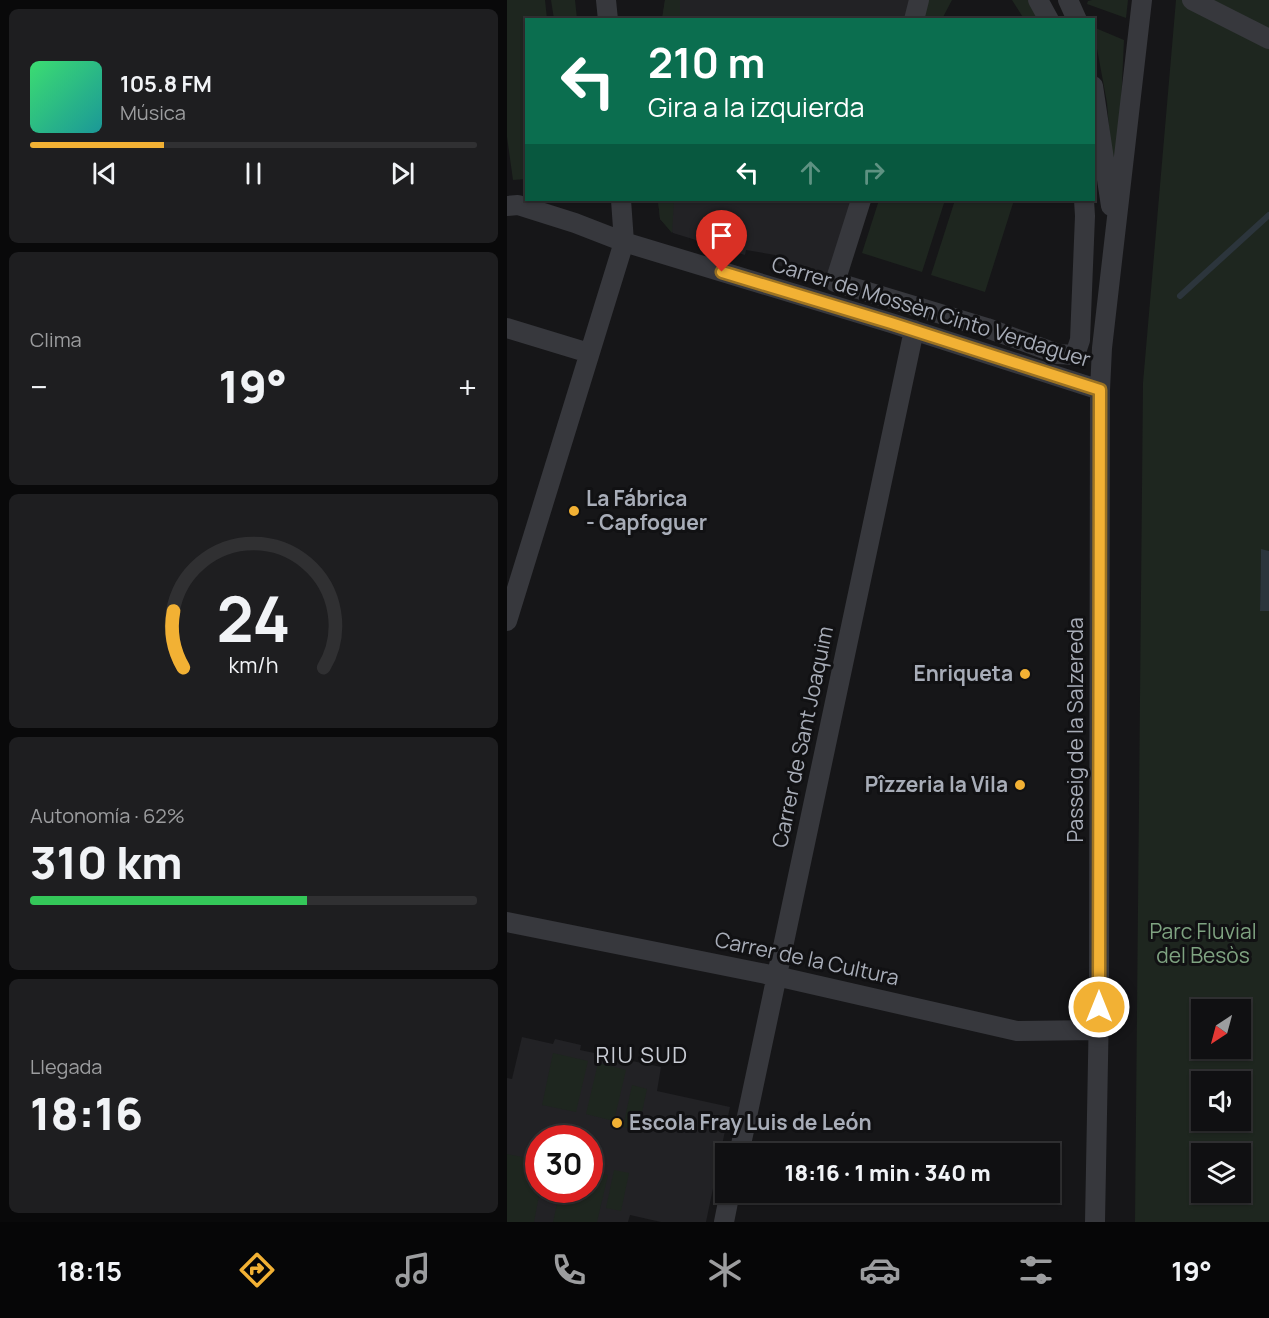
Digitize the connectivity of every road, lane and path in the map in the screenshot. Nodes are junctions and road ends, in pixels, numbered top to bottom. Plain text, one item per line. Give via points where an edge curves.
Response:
1 (606, 0) edge
2 (919, 0) edge
3 (1038, 0) edge
4 (1068, 0) edge
5 (1142, 0) edge
6 (1192, 0) edge
7 (608, 18) edge
8 (914, 18) edge
9 (1048, 18) edge
10 (1076, 18) edge
11 (1269, 39) edge
12 (1095, 101) edge
13 (621, 201) edge
14 (861, 201) edge
15 (1084, 201) edge
16 (507, 206) edge
17 (1115, 239) junction
18 (624, 242) junction
19 (507, 328) edge
20 (914, 330) junction
21 (589, 353) junction
22 (1100, 390) junction
23 (507, 621) edge
24 (507, 922) edge
25 (776, 976) junction
26 (1098, 1030) junction
27 (741, 1143) edge
28 (728, 1203) edge
29 (724, 1222) edge
30 (1095, 1222) edge

1 - 7 street
2 - 8 street
3 - 9 street
4 - 10 street
5 - 17 street, Passeig de la Salzereda
6 - 11 street
12 - 17 street, Passeig de la Salzereda
13 - 18 street
14 - 15 street via 835,282 1058,354 1075,355 1080,340
16 - 18 street, Carrer de Mossèn Cinto Verdaguer via 518,205
17 - 22 street, Passeig de la Salzereda
18 - 20 street, Carrer de Mossèn Cinto Verdaguer
18 - 21 street
19 - 21 street
20 - 22 street, Carrer de Mossèn Cinto Verdaguer
20 - 25 street, Carrer de Sant Joaquim
21 - 23 street
22 - 26 street, Passeig de la Salzereda
24 - 25 street, Carrer de la Cultura
25 - 26 street, Carrer de la Cultura via 1017,1031
25 - 27 street, Carrer de Sant Joaquim
26 - 30 street, Passeig de la Salzereda
28 - 29 street

